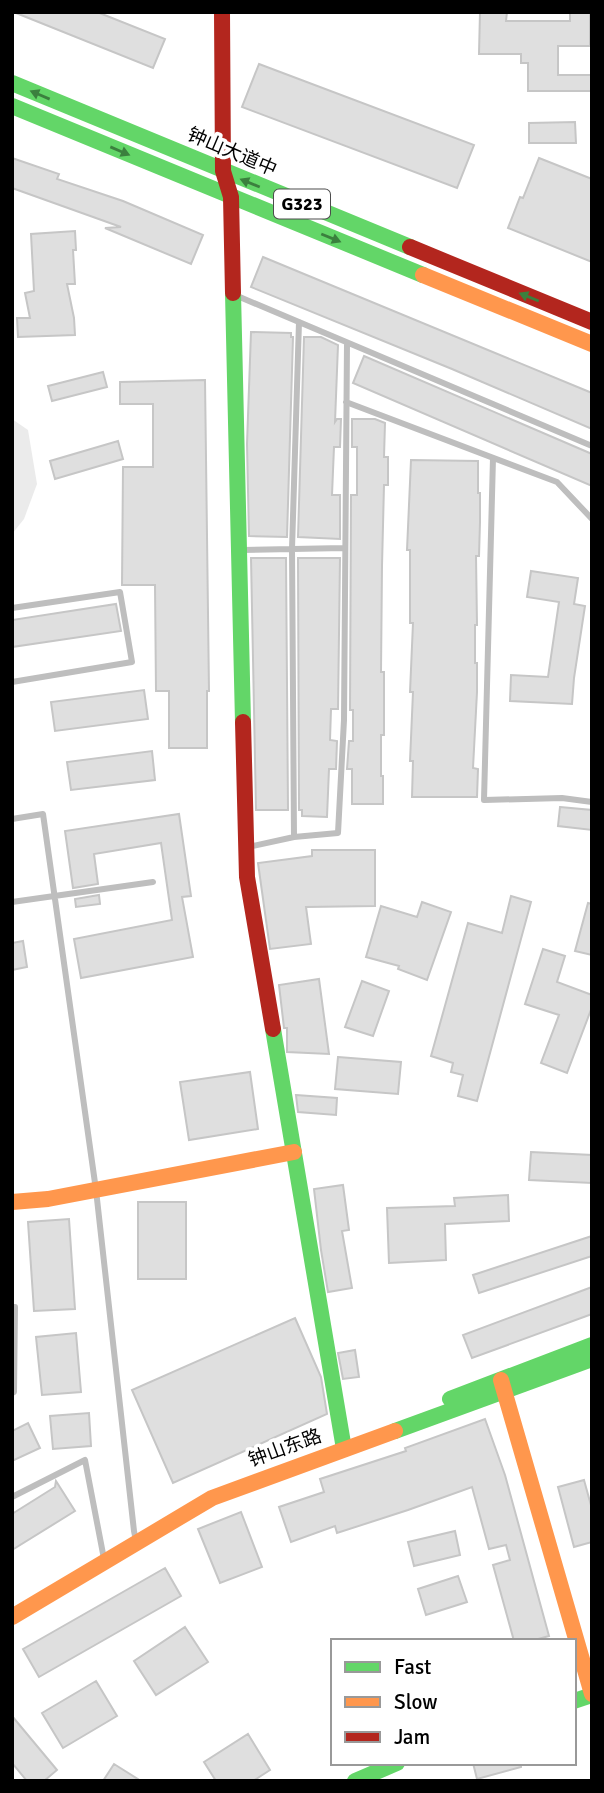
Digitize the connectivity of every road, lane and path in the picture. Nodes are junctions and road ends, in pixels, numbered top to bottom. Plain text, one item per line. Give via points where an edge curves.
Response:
1 (222, 12) edge
2 (12, 83) edge
3 (12, 106) edge
4 (223, 171) junction
5 (231, 197) junction
6 (233, 295) junction
7 (299, 322) junction
8 (592, 322) edge
9 (347, 343) junction
10 (592, 344) edge
11 (346, 402) junction
12 (592, 446) edge
13 (493, 458) junction
14 (592, 519) edge
15 (344, 548) junction
16 (292, 549) junction
17 (240, 550) junction
18 (12, 608) edge
19 (12, 682) edge
20 (592, 802) edge
21 (12, 819) edge
22 (294, 837) junction
23 (246, 847) junction
24 (153, 882) dead end
25 (55, 897) junction
26 (12, 902) edge
27 (294, 1152) junction
28 (96, 1190) junction
29 (12, 1202) edge
30 (12, 1307) edge
31 (592, 1345) edge
32 (592, 1359) edge
33 (502, 1385) junction
34 (12, 1393) edge
35 (343, 1444) junction
36 (12, 1497) edge
37 (135, 1536) junction
38 (103, 1555) junction
39 (12, 1604) edge
40 (12, 1617) edge
41 (576, 1639) edge
42 (576, 1640) edge
43 (592, 1695) edge
44 (392, 1765) edge
45 (355, 1781) edge

1 - 4 main road
4 -> 2 main road, 钟山大道中 / G323
3 -> 5 main road, G323
4 - 5 main road
8 -> 4 main road, 钟山大道中 / G323
5 - 6 main road
5 -> 10 main road, G323
6 - 7 lane
6 - 17 main road
7 - 9 lane
7 - 16 lane
9 - 11 lane
9 - 12 lane
11 - 13 lane
11 - 15 lane
13 - 14 lane via 557,482
13 - 20 lane via 484,800
15 - 16 lane
15 - 22 lane via 344,720 338,832
16 - 17 lane
16 - 22 lane
17 - 23 main road
18 - 19 lane via 120,592 132,662
21 - 25 lane via 43,814
22 - 23 lane
23 - 27 main road via 247,877
24 - 25 lane
25 - 26 lane
25 - 28 lane
27 - 28 main road
27 - 35 main road
28 - 29 main road
28 - 37 lane
30 - 34 lane
31 - 33 main road, 钟山东路
32 - 33 main road, 钟山东路
33 - 35 main road, 钟山东路
33 - 41 main road
35 - 37 main road, 钟山东路 via 206,1491
36 - 38 lane via 85,1460
37 - 38 main road, 钟山东路
38 - 39 main road, 钟山东路
38 - 40 main road, 钟山东路
42 - 43 main road
44 - 45 main road

